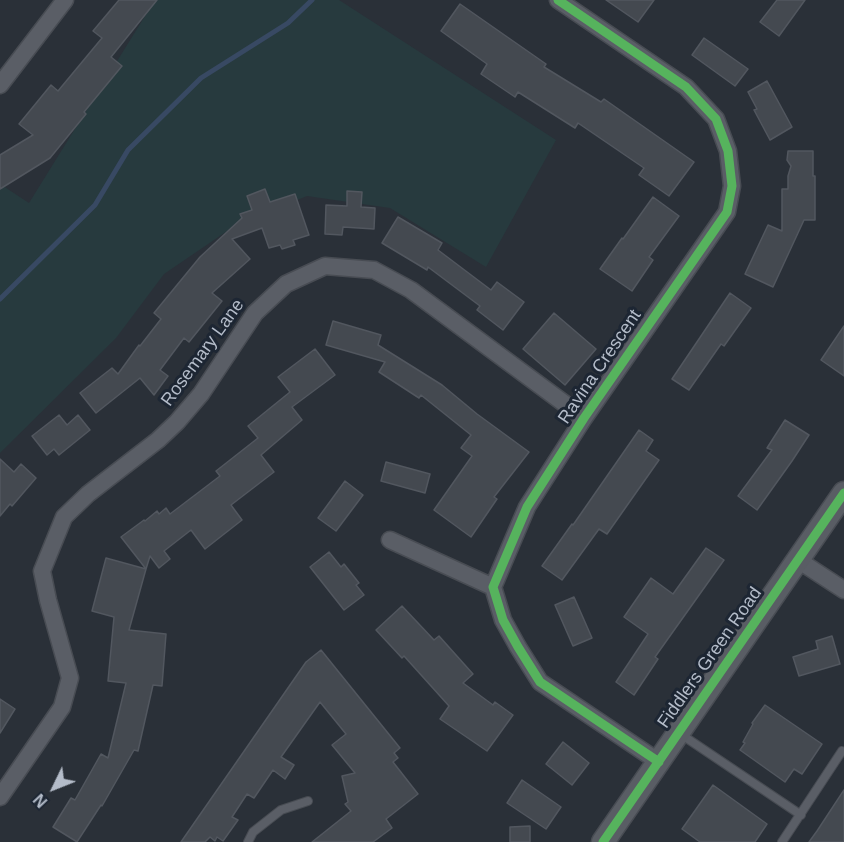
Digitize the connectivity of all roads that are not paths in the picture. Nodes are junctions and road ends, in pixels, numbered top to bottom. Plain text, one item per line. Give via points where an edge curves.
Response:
1 (65, 0) edge
2 (558, 0) edge
3 (0, 85) edge
4 (584, 418) junction
5 (844, 493) edge
6 (390, 540) dead end
7 (798, 560) junction
8 (493, 587) junction
9 (844, 590) edge
10 (678, 732) junction
11 (842, 751) dead end
12 (659, 762) junction
13 (0, 797) edge
14 (308, 801) dead end
15 (801, 815) junction
16 (248, 842) edge
17 (603, 842) edge
18 (783, 842) edge

1 - 3 street
2 - 4 street, Ravina Crescent via 686,87 716,119 728,151 732,186 728,212
4 - 8 street, Ravina Crescent via 527,507
4 - 13 street, Rosemary Lane via 411,290 374,270 325,267 286,284 255,313 201,394 177,422 64,517 42,571 70,678 62,708
5 - 7 main road, Fiddlers Green Road
6 - 8 street
7 - 9 street
7 - 10 main road, Fiddlers Green Road
8 - 12 street via 503,620 540,682
10 - 12 main road, Fiddlers Green Road
10 - 15 lane
11 - 15 lane
12 - 17 main road, Fiddlers Green Road
14 - 16 lane via 281,810 253,832
15 - 18 lane

